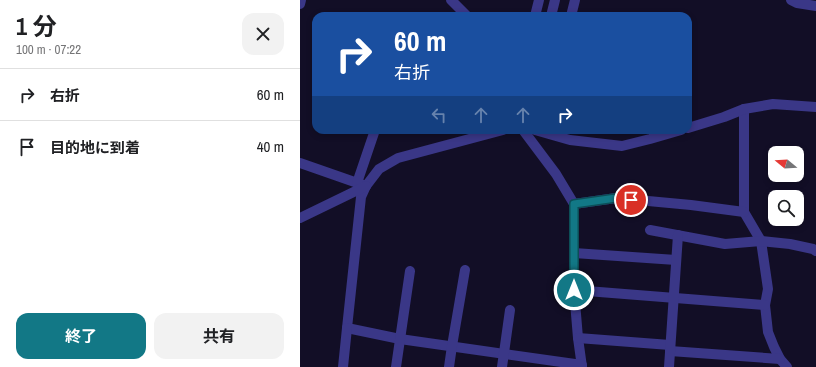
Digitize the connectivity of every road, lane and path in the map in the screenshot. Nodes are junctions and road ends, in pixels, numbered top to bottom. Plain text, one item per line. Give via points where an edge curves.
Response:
1 (301, 0) edge
2 (451, 0) edge
3 (539, 0) edge
4 (555, 0) edge
5 (575, 0) edge
6 (791, 0) edge
7 (300, 4) edge
8 (816, 6) edge
9 (463, 12) edge
10 (536, 12) edge
11 (552, 12) edge
12 (572, 12) edge
13 (816, 107) edge
14 (744, 109) junction
15 (692, 127) edge
16 (374, 134) edge
17 (488, 134) edge
18 (526, 134) edge
19 (549, 134) edge
20 (667, 134) edge
21 (300, 164) edge
22 (362, 184) junction
23 (574, 204) junction
24 (744, 212) junction
25 (300, 218) edge
26 (650, 230) dead end
27 (678, 235) junction
28 (762, 241) junction
29 (816, 251) edge
30 (574, 253) junction
31 (676, 260) junction
32 (464, 270) dead end
33 (410, 271) dead end
34 (574, 290) junction
35 (673, 298) junction
36 (765, 305) junction
37 (510, 310) dead end
38 (347, 328) junction
39 (578, 338) junction
40 (400, 339) junction
41 (452, 346) junction
42 (670, 348) junction
43 (504, 354) junction
44 (784, 364) edge
45 (582, 366) edge
46 (343, 367) edge
47 (396, 367) edge
48 (449, 367) edge
49 (502, 367) edge
50 (669, 367) edge

1 - 7 street
2 - 9 street
3 - 10 street
4 - 11 street
5 - 12 street
6 - 8 street
13 - 14 street via 773,104
14 - 15 street
14 - 24 street
16 - 22 street
17 - 22 street via 398,158 379,169
18 - 23 street via 556,174
19 - 20 street via 570,140 622,146
21 - 22 street
22 - 25 street
22 - 38 street
23 - 24 street via 616,198
23 - 30 street
24 - 28 street
26 - 27 street
27 - 28 street via 725,244
27 - 31 street
28 - 29 street via 790,244
28 - 36 street via 768,290
30 - 31 street
30 - 34 street
31 - 35 street
32 - 41 street
33 - 40 street
34 - 35 street
34 - 39 street
35 - 36 street
35 - 42 street
36 - 44 street via 768,332
37 - 43 street
38 - 40 street
38 - 46 street
39 - 42 street
39 - 45 street
40 - 41 street
40 - 47 street
41 - 43 street
41 - 48 street
42 - 44 street
42 - 50 street
43 - 45 street
43 - 49 street

